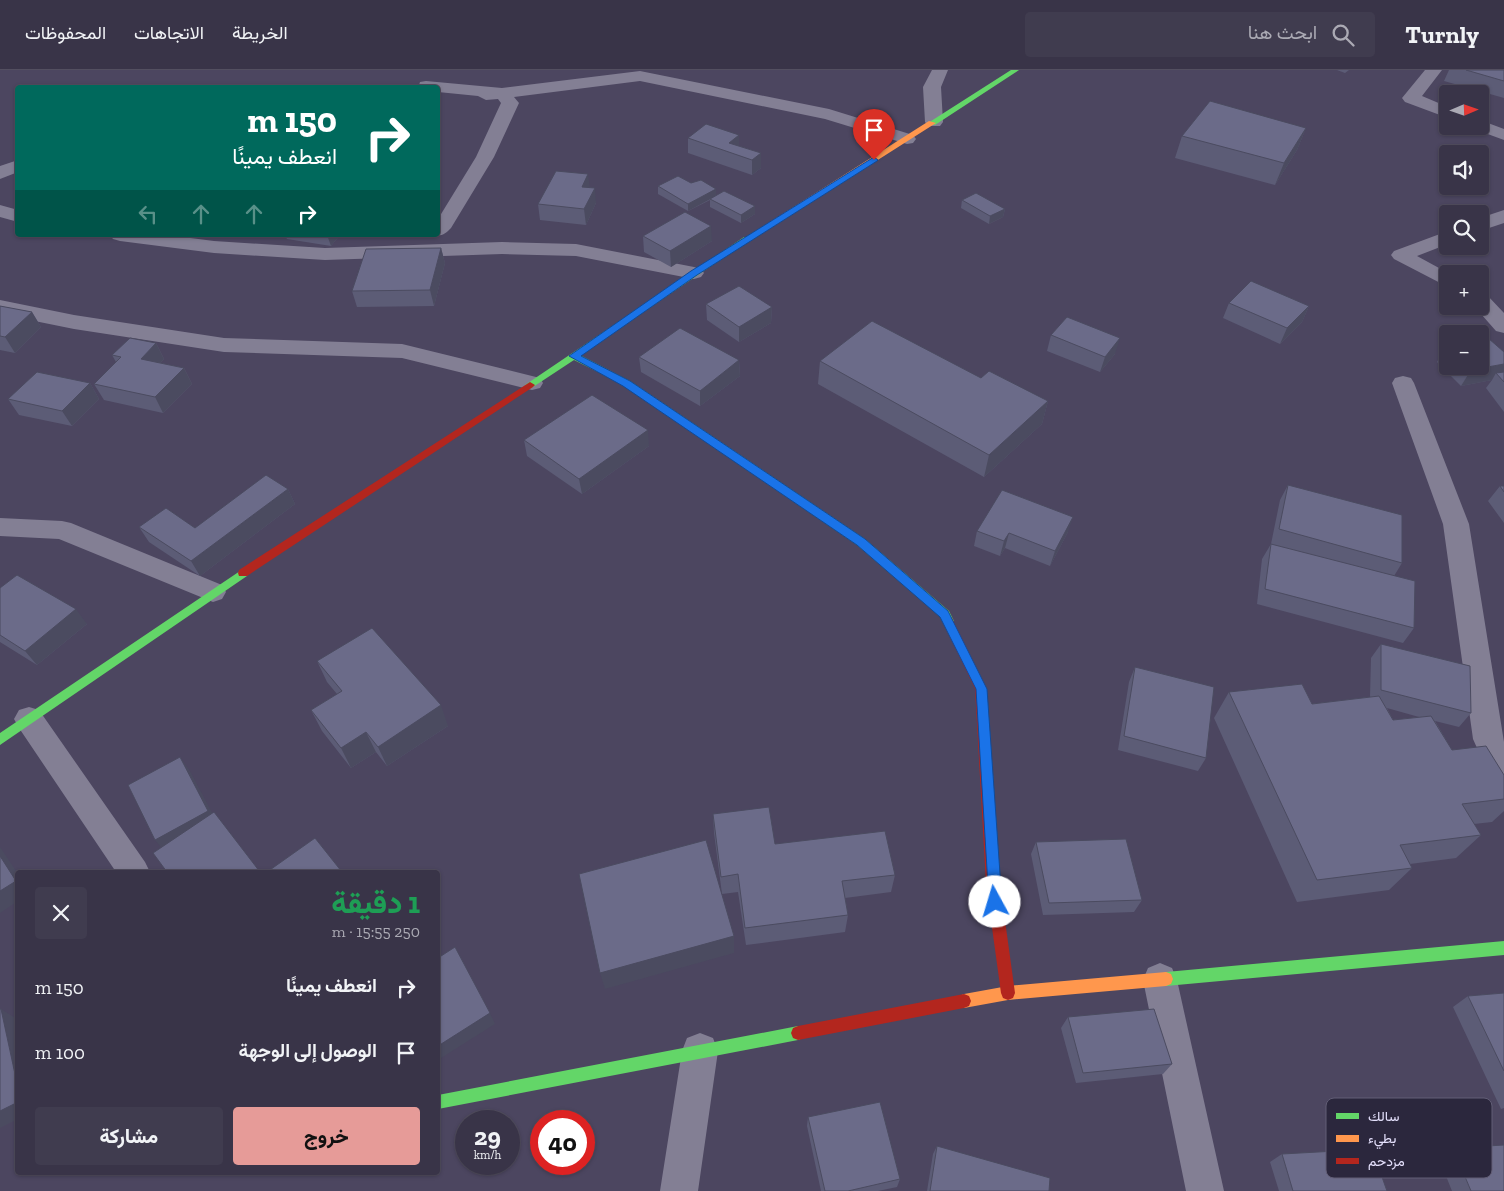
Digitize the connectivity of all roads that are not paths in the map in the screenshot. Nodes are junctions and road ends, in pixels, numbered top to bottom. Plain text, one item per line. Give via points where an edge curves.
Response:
1 (940, 70) edge
2 (1016, 70) edge
3 (1434, 70) edge
4 (440, 87) edge
5 (502, 93) junction
6 (440, 104) edge
7 (1439, 109) edge
8 (934, 122) junction
9 (1489, 128) edge
10 (1504, 134) edge
11 (907, 139) junction
12 (15, 166) edge
13 (0, 173) edge
14 (0, 211) edge
15 (15, 215) edge
16 (1504, 216) edge
17 (1489, 222) edge
18 (440, 228) edge
19 (136, 237) edge
20 (430, 237) edge
21 (1439, 240) edge
22 (416, 250) junction
23 (694, 273) junction
24 (1439, 276) edge
25 (0, 307) edge
26 (1489, 310) edge
27 (1504, 326) edge
28 (574, 356) junction
29 (532, 382) junction
30 (1403, 383) dead end
31 (0, 528) edge
32 (213, 592) junction
33 (29, 719) junction
34 (0, 740) edge
35 (1504, 775) edge
36 (133, 870) edge
37 (1504, 948) edge
38 (1160, 980) junction
39 (1008, 993) junction
40 (700, 1052) junction
41 (440, 1102) edge
42 (679, 1191) edge
43 (1205, 1191) edge

1 - 8 street via 932,87
2 - 8 street
3 - 7 street via 1411,98
4 - 5 street
5 - 6 street
5 - 11 street via 640,76 829,114
5 - 18 street via 510,103 485,157
8 - 11 street
9 - 10 street
11 - 23 street
12 - 13 street
14 - 15 street
16 - 17 street
19 - 22 street via 214,247 324,254
20 - 22 street
21 - 24 street via 1401,255
22 - 23 street via 576,250
23 - 28 street
25 - 29 street via 224,345 402,351
26 - 27 street
28 - 29 street
28 - 39 street via 627,383 861,542 944,614 982,689 993,884
29 - 32 street
30 - 35 street via 1456,524 1488,739
31 - 32 street via 62,530
32 - 33 street
33 - 34 street
33 - 36 street
37 - 38 street
38 - 39 street
38 - 43 street
39 - 40 street
40 - 41 street
40 - 42 street

